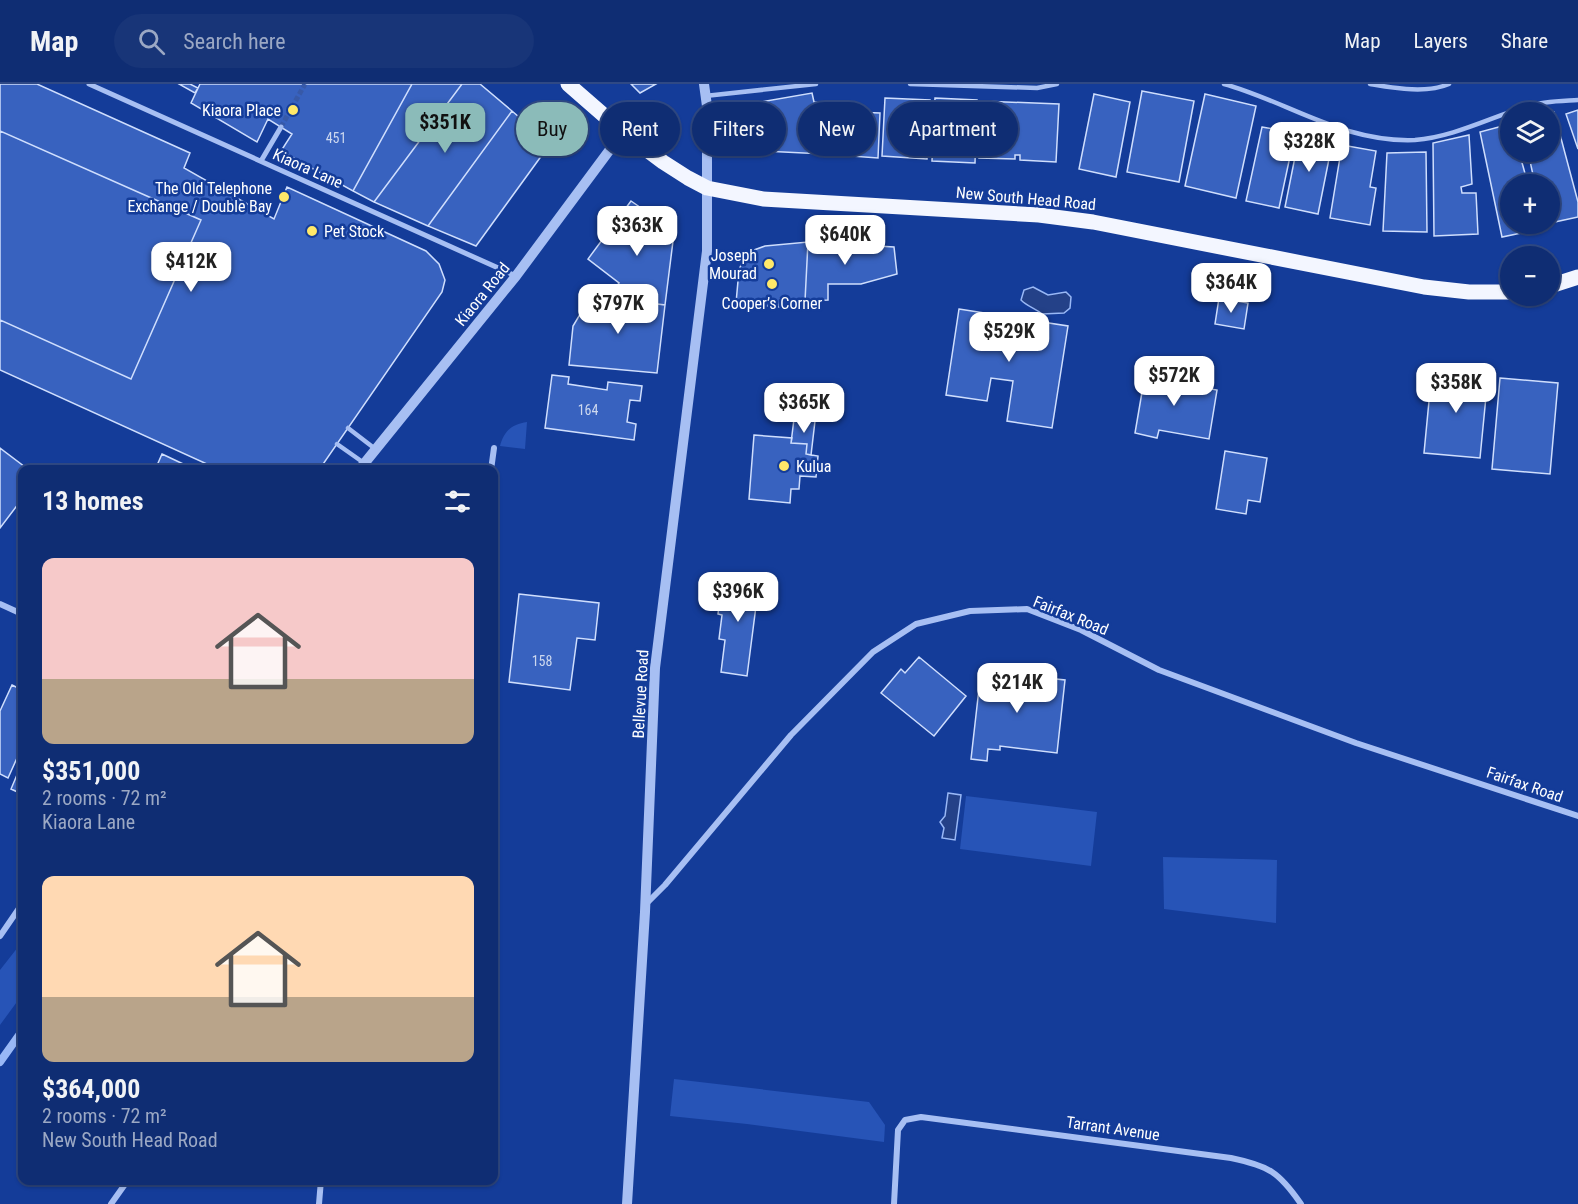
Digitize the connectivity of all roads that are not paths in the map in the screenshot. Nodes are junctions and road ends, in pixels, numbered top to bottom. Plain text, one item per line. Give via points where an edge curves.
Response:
1 (89, 84) edge
2 (568, 84) edge
3 (704, 84) edge
4 (816, 84) edge
5 (910, 84) edge
6 (1057, 84) edge
7 (1224, 84) edge
8 (1370, 84) edge
9 (1449, 84) edge
10 (705, 96) junction
11 (1578, 100) edge
12 (600, 112) edge
13 (281, 127) tunnel mouth
14 (605, 156) edge
15 (655, 156) edge
16 (261, 161) junction
17 (707, 188) junction
18 (516, 276) junction
19 (1578, 278) edge
20 (1560, 283) edge
21 (1500, 292) edge
22 (348, 428) dead end
23 (337, 444) dead end
24 (374, 448) junction
25 (494, 448) dead end
26 (360, 465) edge
27 (362, 465) edge
28 (492, 465) edge
29 (0, 604) edge
30 (18, 612) edge
31 (1578, 816) edge
32 (645, 905) junction
33 (18, 909) edge
34 (0, 936) edge
35 (124, 1185) edge
36 (321, 1185) edge
37 (111, 1204) edge
38 (319, 1204) edge
39 (627, 1204) edge
40 (894, 1204) edge
41 (1301, 1204) edge

1 - 16 street, Kiaora Lane
2 - 12 main road, New South Head Road
3 - 10 street, Bellevue Road
4 - 10 lane
5 - 6 lane via 1037,88
7 - 11 lane via 1317,122 1374,138 1416,140 1456,132 1531,105
8 - 9 lane via 1402,89
10 - 17 street, Bellevue Road
13 - 16 street
14 - 18 street, Kiaora Road
15 - 17 main road, New South Head Road
16 - 18 street, Kiaora Lane
17 - 21 main road, New South Head Road via 763,199 1072,219 1424,286
17 - 32 street, Bellevue Road via 707,251 655,668
18 - 24 street, Kiaora Road
19 - 20 main road
22 - 24 lane
23 - 26 lane
24 - 27 street, Kiaora Road
25 - 28 street
29 - 30 street
31 - 32 street, Fairfax Road via 1356,742 1159,670 1081,630 1027,609 970,611 916,624 873,652 791,735
32 - 39 street, Bellevue Road
33 - 34 street
35 - 37 street
36 - 38 street
40 - 41 street, Tarrant Avenue via 898,1130 904,1120 921,1117 1255,1163 1286,1182

